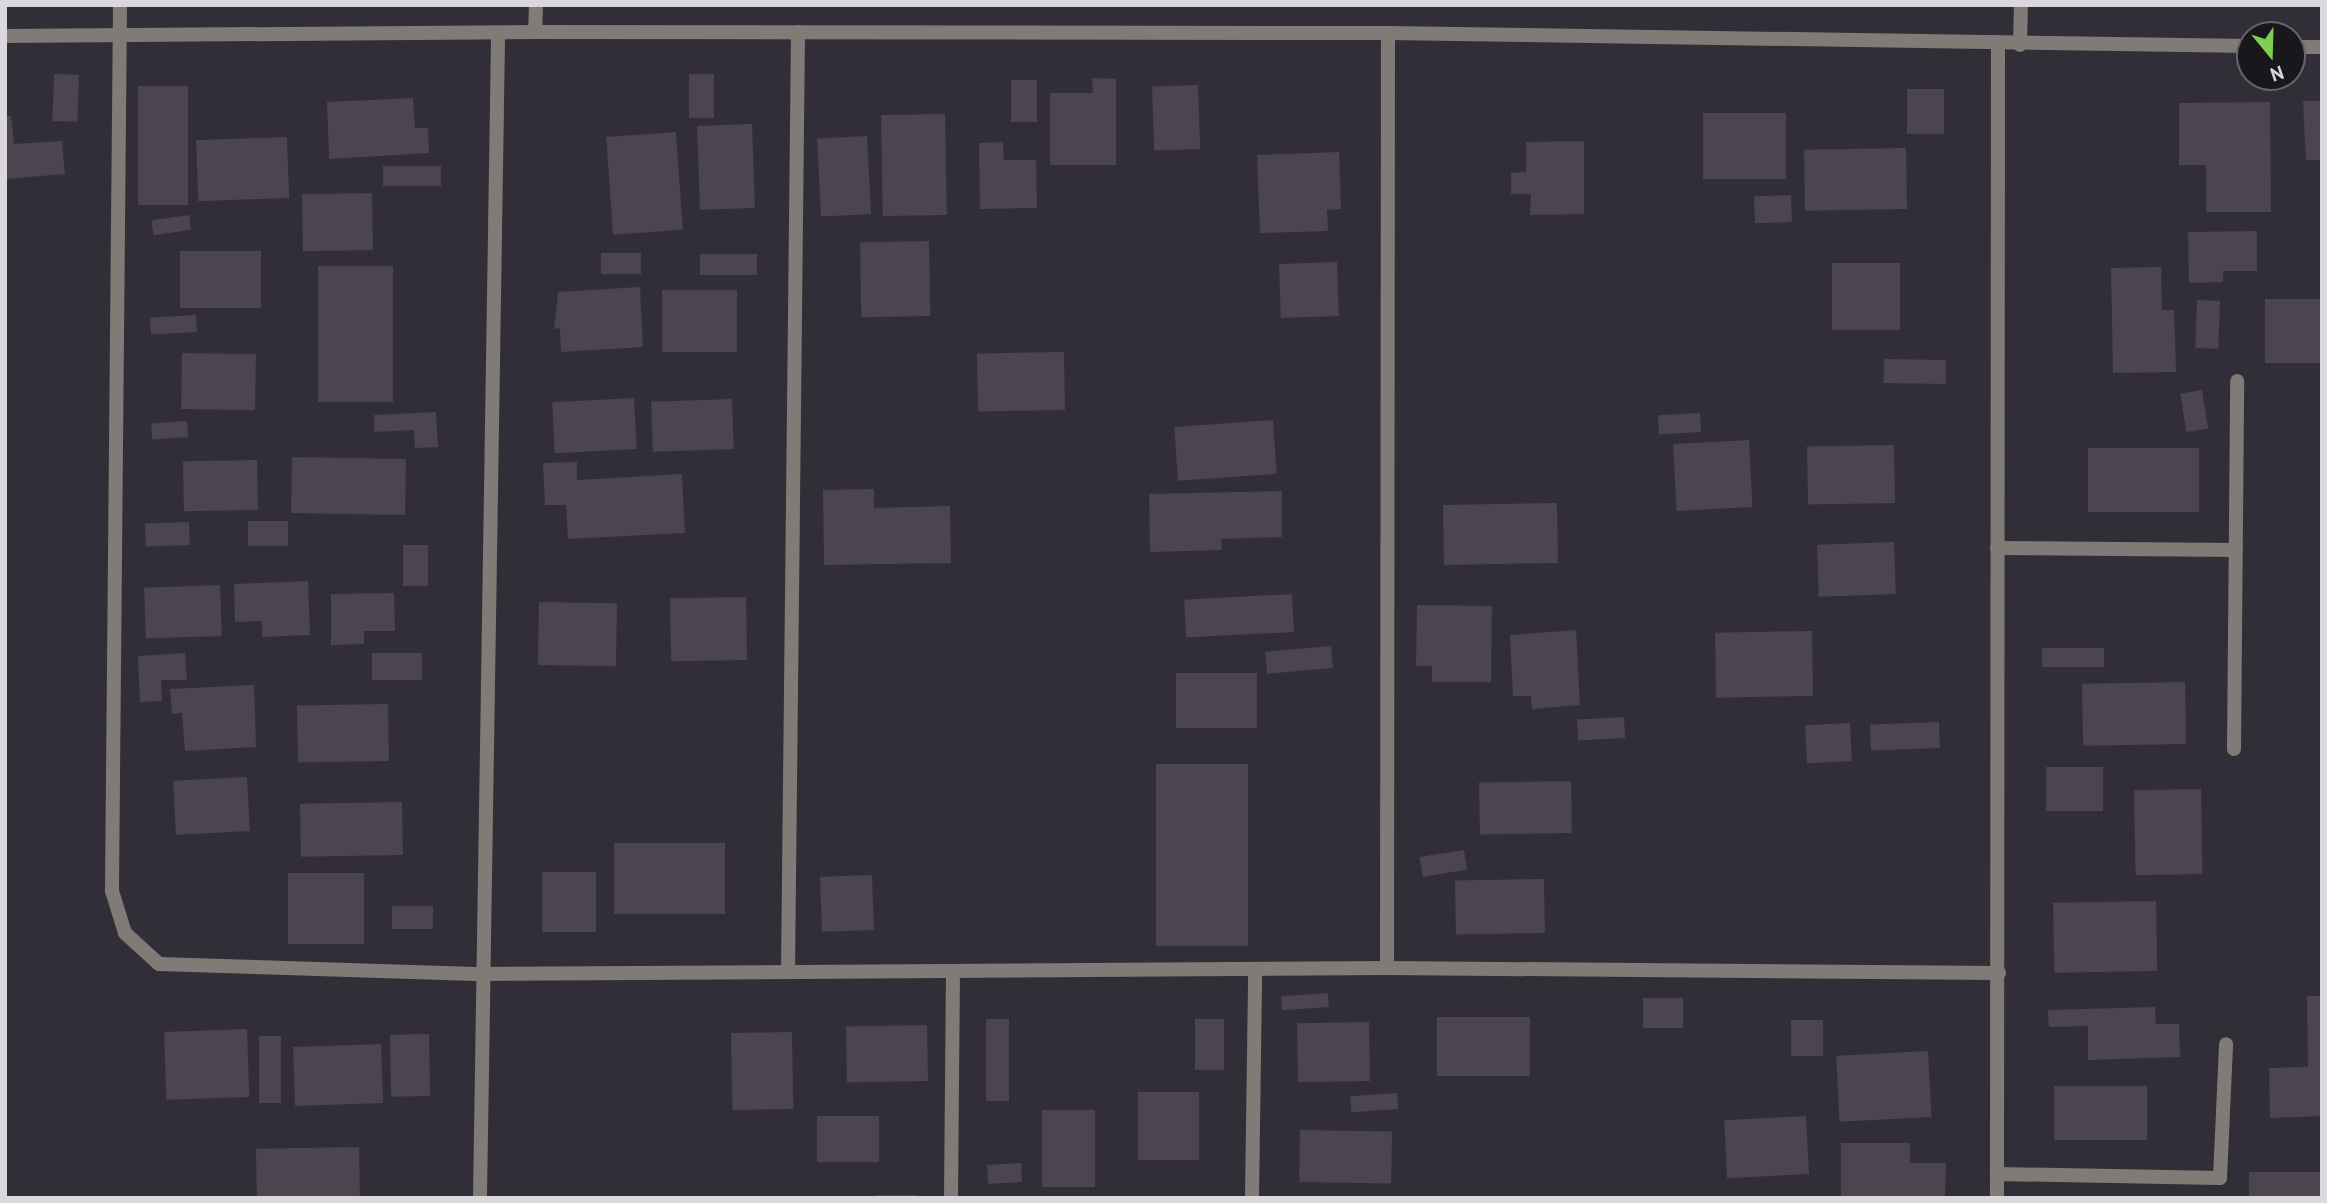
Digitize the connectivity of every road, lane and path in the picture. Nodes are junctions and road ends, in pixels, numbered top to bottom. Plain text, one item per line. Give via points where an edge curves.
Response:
1 (120, 5) edge
2 (536, 5) edge
3 (2021, 5) edge
4 (535, 32) junction
5 (798, 32) junction
6 (1388, 33) junction
7 (120, 35) junction
8 (498, 35) junction
9 (5, 36) edge
10 (1997, 42) junction
11 (2020, 45) junction
12 (2236, 46) edge
13 (2237, 381) dead end
14 (1997, 548) junction
15 (2236, 550) junction
16 (2234, 749) dead end
17 (1387, 968) junction
18 (1255, 969) junction
19 (953, 971) junction
20 (788, 972) junction
21 (2000, 973) junction
22 (483, 974) junction
23 (2226, 1044) dead end
24 (1997, 1174) junction
25 (480, 1198) edge
26 (951, 1198) edge
27 (1252, 1198) edge
28 (1997, 1198) edge

1 - 7 street
2 - 4 street
3 - 11 street
4 - 5 street
4 - 8 street
5 - 6 street
5 - 20 street
6 - 10 street
6 - 17 street
7 - 8 street
7 - 9 street
7 - 22 street via 112,891 125,933 159,964
8 - 22 street
10 - 11 street
10 - 14 street
11 - 12 street
13 - 15 street
14 - 15 street
14 - 21 street
15 - 16 street
17 - 18 street
17 - 21 street
18 - 19 street
18 - 27 street
19 - 20 street
19 - 26 street
20 - 22 street
21 - 24 street
22 - 25 street
23 - 24 street via 2220,1178
24 - 28 street

